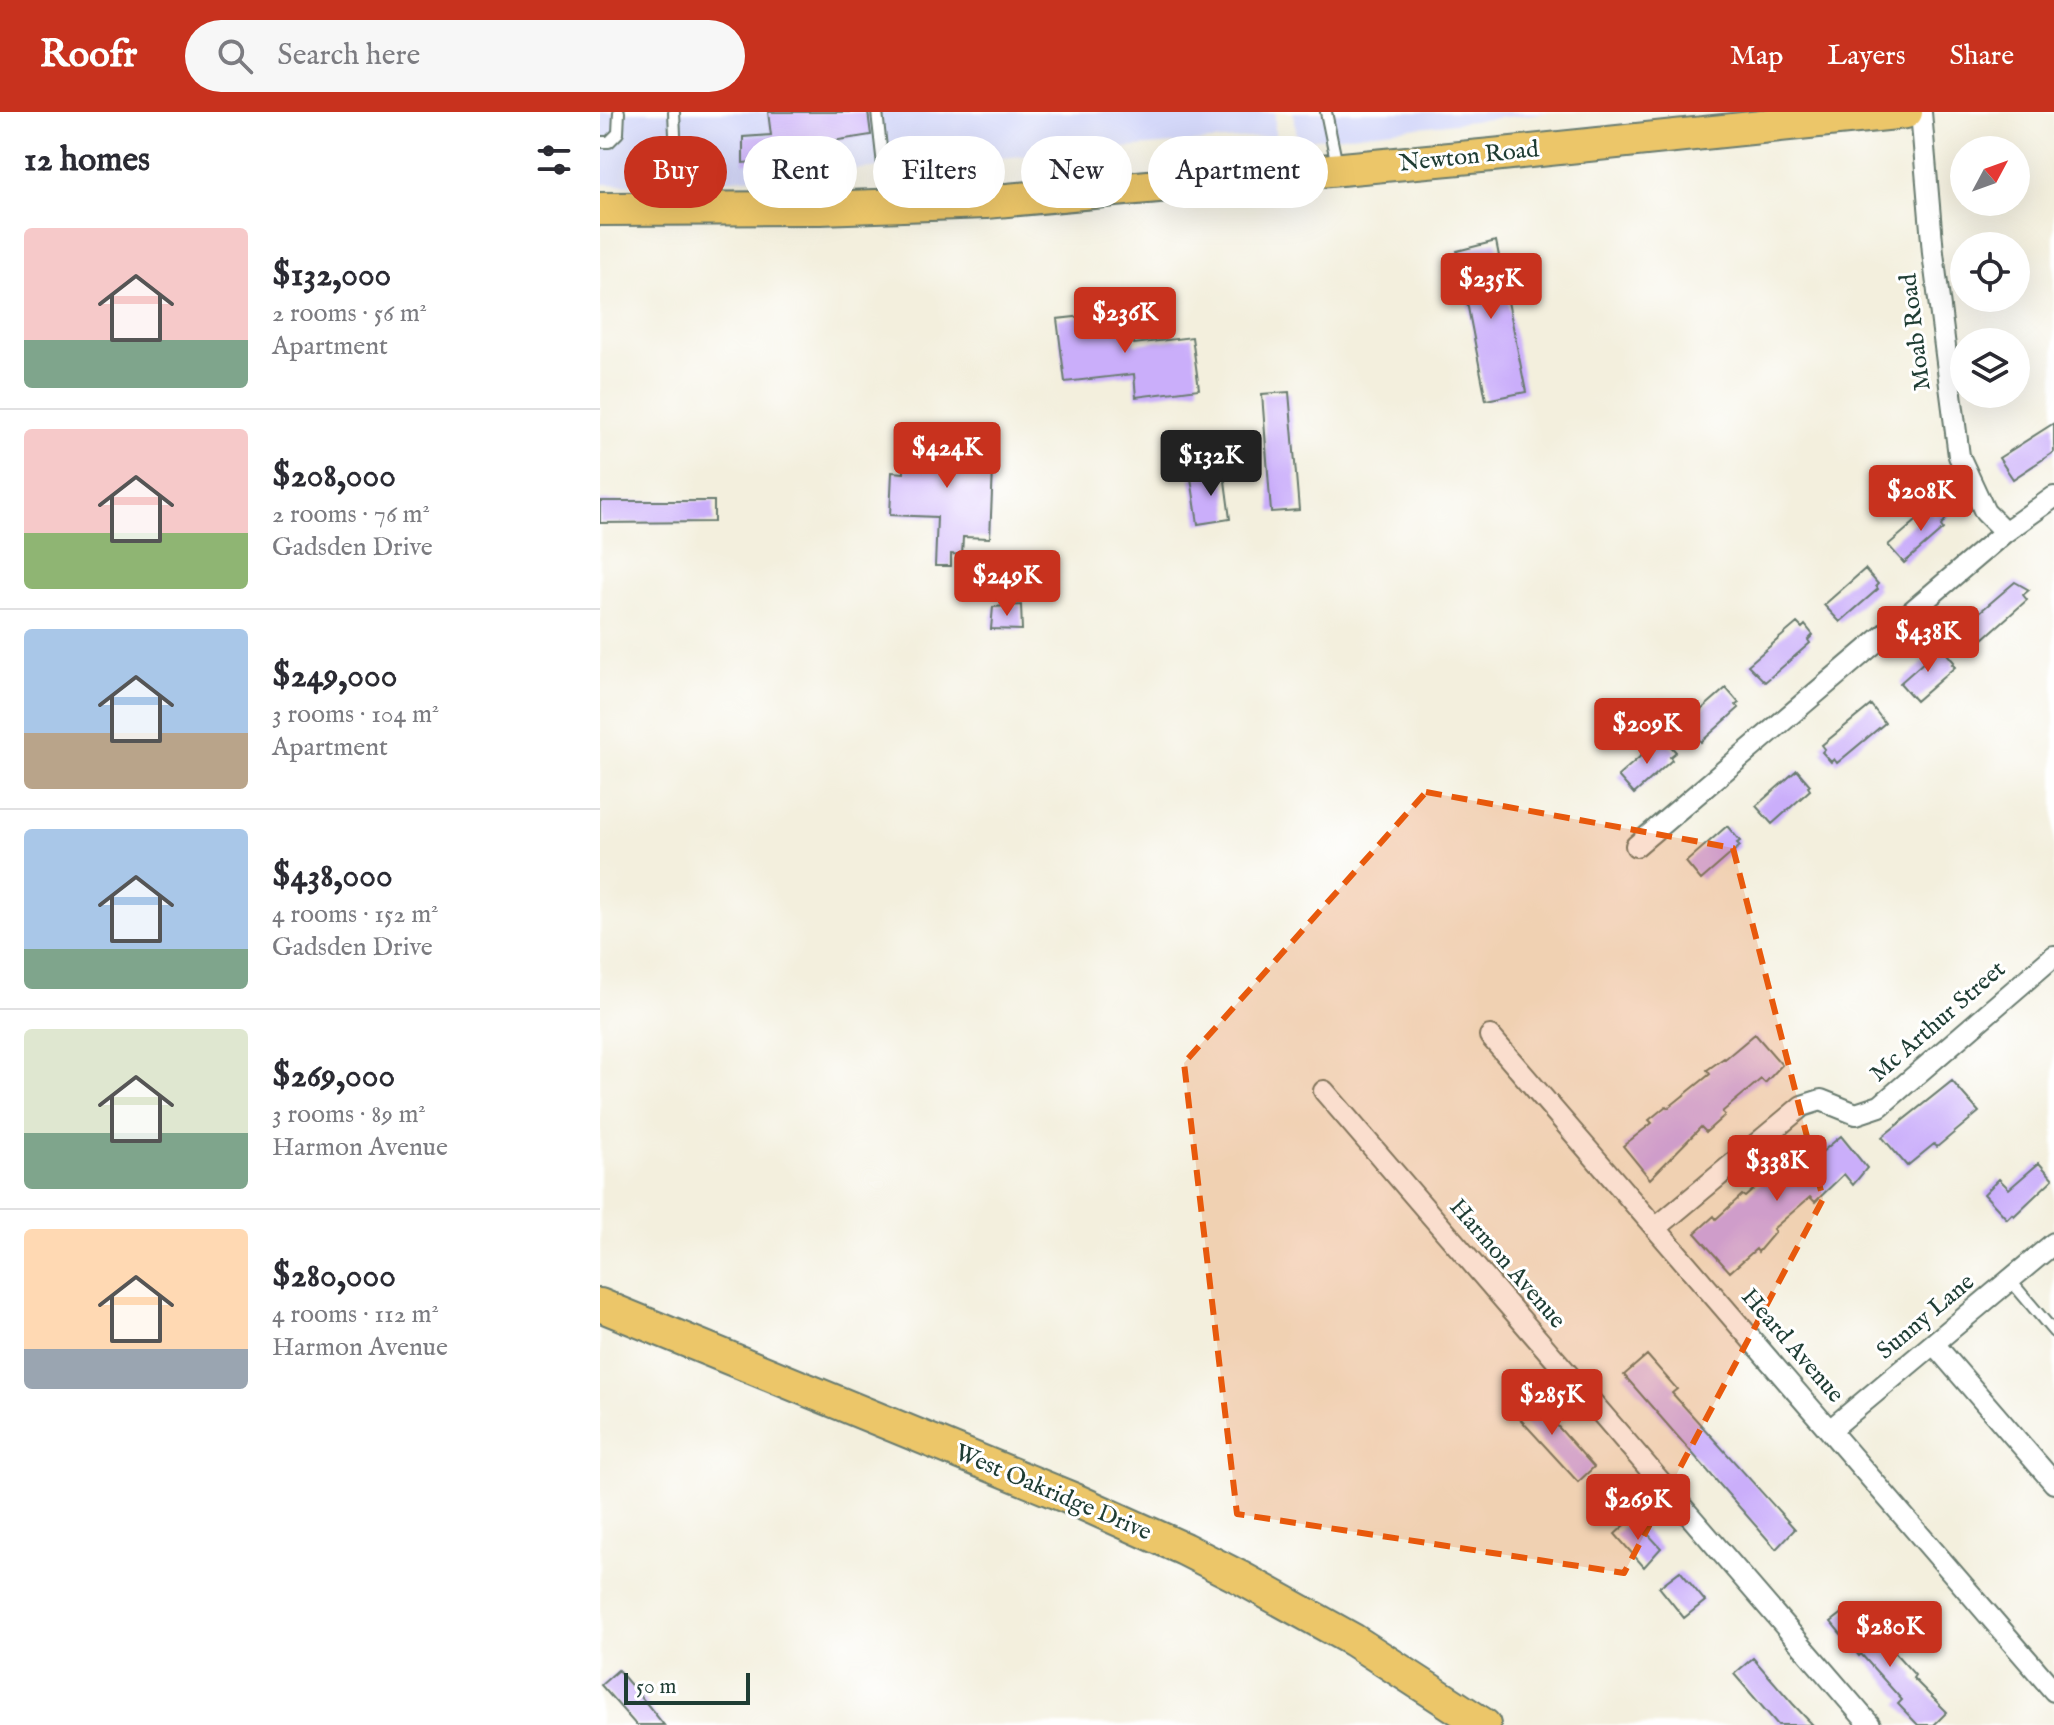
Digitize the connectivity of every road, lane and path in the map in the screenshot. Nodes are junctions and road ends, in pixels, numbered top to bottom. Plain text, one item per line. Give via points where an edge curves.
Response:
1 (619, 112) edge
2 (674, 112) edge
3 (877, 112) edge
4 (1326, 112) edge
5 (1921, 112) edge
6 (1892, 113) edge
7 (1790, 118) edge
8 (880, 136) edge
9 (600, 142) edge
10 (1338, 169) junction
11 (1005, 200) edge
12 (873, 205) edge
13 (600, 209) edge
14 (678, 209) junction
15 (2054, 497) edge
16 (2005, 532) junction
17 (1636, 846) dead end
18 (2054, 956) edge
19 (1490, 1036) dead end
20 (1324, 1091) dead end
21 (1656, 1228) junction
22 (2054, 1243) edge
23 (2010, 1280) junction
24 (600, 1305) edge
25 (2054, 1332) edge
26 (1934, 1344) junction
27 (1830, 1430) junction
28 (2054, 1483) edge
29 (2054, 1691) edge
30 (1484, 1725) edge
31 (1870, 1725) edge

1 - 9 lane via 618,133 609,142
2 - 14 lane
3 - 8 lane
4 - 10 lane
5 - 16 street, Moab Road via 1959,456 1985,512
6 - 7 main road, Newton Road
7 - 10 main road, Newton Road
10 - 11 main road, Newton Road
12 - 14 main road, Newton Road
13 - 14 main road, Newton Road
15 - 16 street
16 - 17 street
18 - 21 street, Mc Arthur Street via 1880,1106 1856,1114 1821,1100 1802,1106
19 - 21 street, Heard Avenue
20 - 31 street, Harmon Avenue
21 - 27 street, Heard Avenue
22 - 23 street, Sunny Lane
23 - 25 lane
23 - 26 street, Sunny Lane
24 - 30 main road, West Oakridge Drive via 1184,1549 1353,1640
26 - 27 street, Sunny Lane
26 - 28 street
27 - 29 street, Heard Avenue

